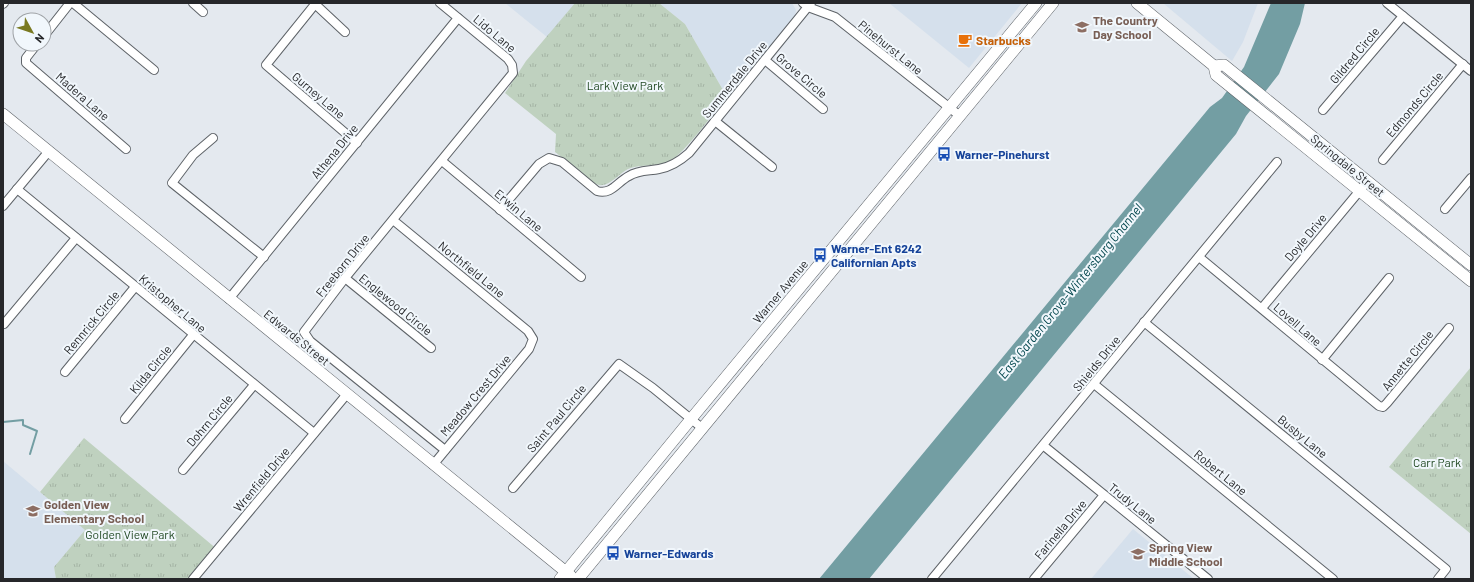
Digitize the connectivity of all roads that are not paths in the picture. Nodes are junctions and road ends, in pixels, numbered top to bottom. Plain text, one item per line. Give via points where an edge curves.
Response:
1 (72, 3) edge
2 (193, 3) edge
3 (440, 3) edge
4 (1036, 3) edge
5 (1053, 3) edge
6 (1137, 3) edge
7 (1387, 3) edge
8 (316, 4) edge
9 (807, 4) edge
10 (203, 12) dead end
11 (1403, 16) junction
12 (458, 18) junction
13 (1021, 22) junction
14 (52, 27) edge
15 (345, 32) dead end
16 (31, 52) edge
17 (765, 60) junction
18 (1463, 64) junction
19 (1214, 66) junction
20 (514, 69) joint
21 (154, 70) dead end
22 (997, 71) junction
23 (1471, 71) edge
24 (948, 107) junction
25 (823, 109) dead end
26 (1323, 110) dead end
27 (3, 114) edge
28 (960, 116) junction
29 (715, 121) junction
30 (213, 138) dead end
31 (357, 142) junction
32 (126, 149) dead end
33 (49, 151) junction
34 (1384, 160) dead end
35 (442, 161) junction
36 (1277, 162) dead end
37 (772, 167) dead end
38 (1471, 178) edge
39 (1367, 182) junction
40 (17, 189) junction
41 (1359, 191) junction
42 (3, 206) edge
43 (1445, 209) dead end
44 (500, 210) junction
45 (393, 220) junction
46 (76, 238) junction
47 (264, 257) junction
48 (1199, 257) junction
49 (1471, 265) edge
50 (580, 277) dead end
51 (346, 278) junction
52 (1389, 278) dead end
53 (1471, 281) edge
54 (135, 287) junction
55 (229, 299) junction
56 (1262, 308) junction
57 (1144, 322) junction
58 (4, 324) dead end
59 (1449, 328) dead end
60 (193, 335) junction
61 (533, 339) joint
62 (431, 348) dead end
63 (1322, 360) junction
64 (65, 372) dead end
65 (1094, 384) junction
66 (254, 385) junction
67 (347, 394) junction
68 (1383, 407) joint
69 (125, 419) dead end
70 (691, 419) junction
71 (702, 428) junction
72 (314, 433) junction
73 (1044, 446) junction
74 (445, 450) junction
75 (433, 465) junction
76 (183, 470) dead end
77 (514, 488) dead end
78 (1104, 495) junction
79 (563, 575) edge
80 (193, 579) edge
81 (575, 579) edge
82 (578, 579) edge
83 (932, 579) edge
84 (1034, 579) edge
85 (1208, 579) edge
86 (1333, 579) edge
87 (1438, 579) edge

1 - 14 street
1 - 21 street
2 - 10 street
3 - 12 street, Lido Lane
4 - 13 main road, Warner Avenue
5 - 22 main road
6 - 19 main road, Springdale Street
7 - 11 street
8 - 15 street
8 - 31 street, Gurney Lane via 266,66
9 - 17 street, Summerdale Drive
9 - 24 street, Pinehurst Lane via 835,17
11 - 18 street
11 - 26 street, Gildred Circle
12 - 20 street, Lido Lane via 508,59
12 - 31 street, Athena Drive
13 - 22 main road via 1025,28 1002,56
13 - 24 main road, Warner Avenue
16 - 32 street, Madera Lane via 25,61
17 - 25 street, Grove Circle
17 - 29 street, Summerdale Drive
18 - 23 street
18 - 34 street, Edmonds Circle
19 - 39 main road, Springdale Street via 1224,65
19 - 41 main road, Springdale Street via 1216,75
20 - 35 street, Freeborn Drive via 512,76
22 - 28 main road
24 - 28 street, Pinehurst Lane
24 - 70 main road, Warner Avenue
27 - 33 main road, Edwards Street
28 - 71 main road
29 - 37 street
29 - 44 street, Summerdale Drive via 689,153 672,166 630,174 610,191 597,191 562,162 549,158 539,164
30 - 47 street via 193,155 172,183
31 - 47 street, Athena Drive
33 - 40 street
33 - 55 main road, Edwards Street
35 - 44 street, Erwin Lane
35 - 45 street, Freeborn Drive
36 - 48 street, Shields Drive
38 - 43 street
39 - 41 street, Doyle Drive
39 - 49 main road, Springdale Street
40 - 42 street
40 - 46 street, Kristopher Lane
41 - 53 main road, Springdale Street
41 - 56 street, Doyle Drive
44 - 50 street, Erwin Lane
45 - 51 street, Freeborn Drive
45 - 61 street, Northfield Lane via 528,331
46 - 54 street, Kristopher Lane
46 - 58 street
47 - 55 street, Athena Drive
48 - 56 street, Lovell Lane
48 - 57 street, Shields Drive
51 - 62 street, Englewood Circle
51 - 74 street, Freeborn Drive via 306,329 306,337
52 - 63 street
54 - 60 street, Kristopher Lane
54 - 64 street, Rennrick Circle
55 - 67 main road, Edwards Street
56 - 63 street, Lovell Lane
57 - 65 street, Shields Drive
57 - 87 street, Busby Lane via 1446,569
59 - 68 street, Annette Circle
60 - 66 street, Kristopher Lane
60 - 69 street, Kilda Circle
61 - 74 street, Meadow Crest Drive via 529,349
63 - 68 street, Lovell Lane via 1378,406
65 - 73 street, Shields Drive
65 - 86 street, Robert Lane
66 - 72 street, Kristopher Lane
66 - 76 street, Dohrn Circle
67 - 72 street, Wrenfield Drive
67 - 75 main road, Edwards Street
70 - 71 street
70 - 77 street, Saint Paul Circle via 619,364
70 - 79 main road, Warner Avenue
71 - 82 main road
72 - 80 street, Wrenfield Drive
73 - 78 street, Trudy Lane
73 - 83 street, Shields Drive
74 - 75 street, Meadow Crest Drive
75 - 79 main road, Edwards Street
78 - 84 street, Farinella Drive
78 - 85 street, Trudy Lane
79 - 81 main road, Edwards Street

